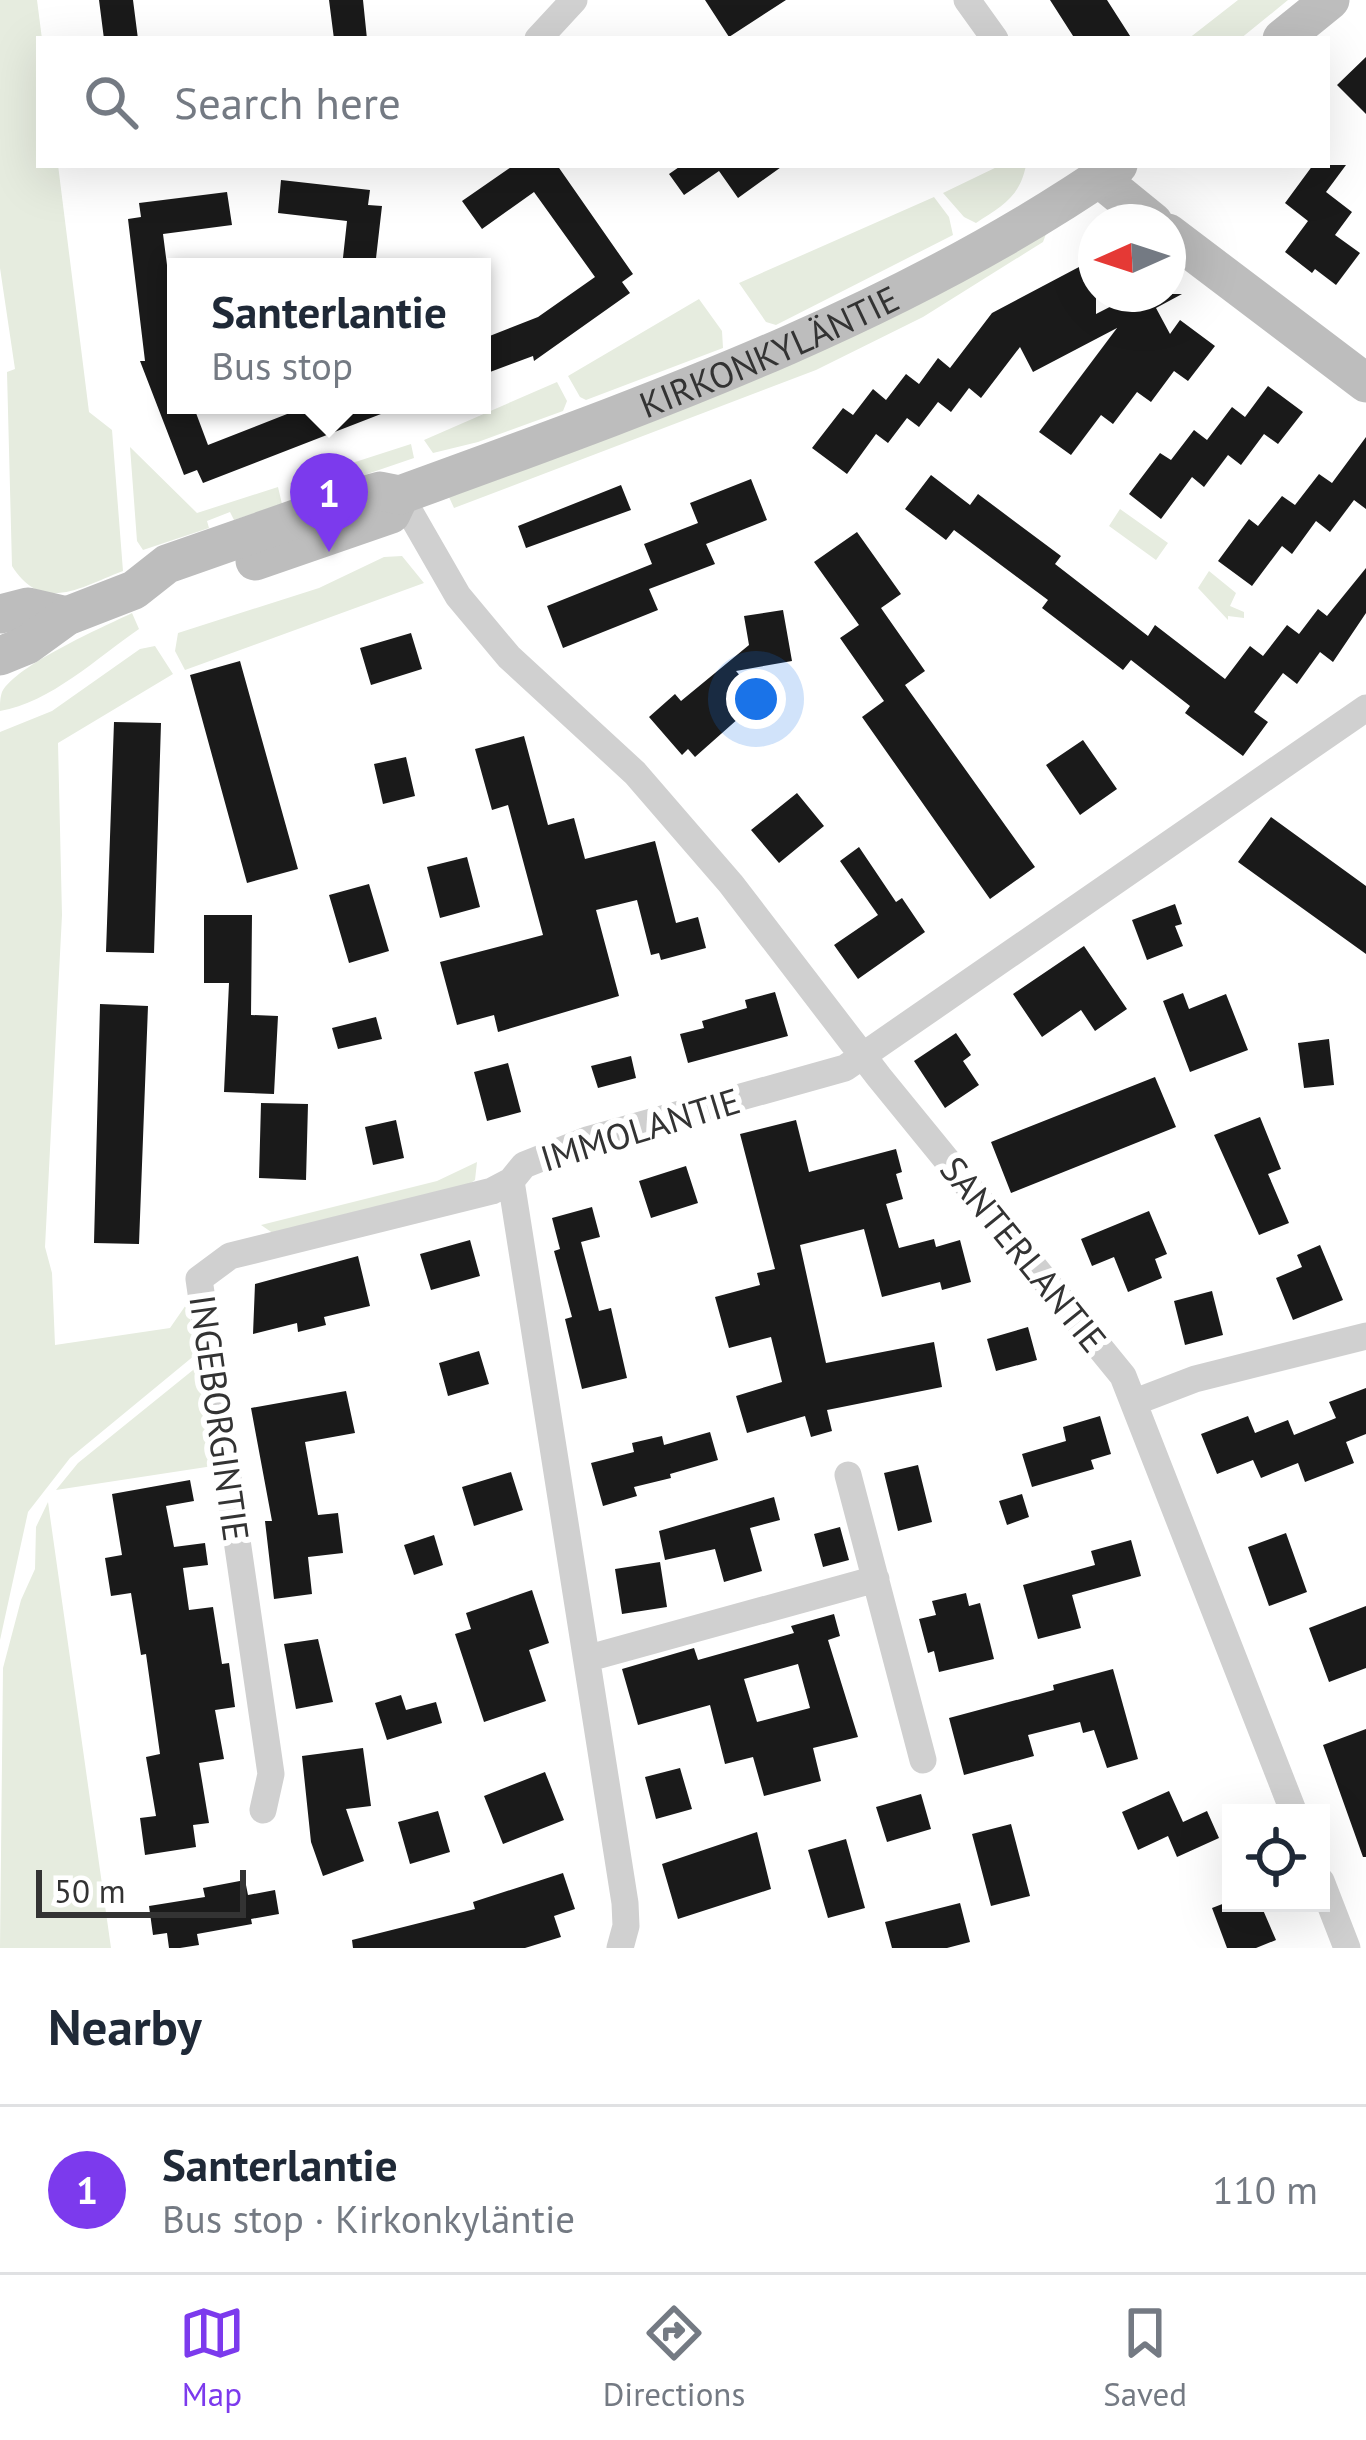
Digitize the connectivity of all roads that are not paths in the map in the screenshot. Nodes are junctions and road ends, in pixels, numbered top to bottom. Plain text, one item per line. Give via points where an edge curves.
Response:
1 (574, 0) edge
2 (967, 0) edge
3 (1330, 0) edge
4 (541, 36) edge
5 (993, 36) edge
6 (1286, 36) edge
7 (1102, 169) edge
8 (1136, 204) edge
9 (1186, 247) edge
10 (1366, 383) edge
11 (400, 495) junction
12 (0, 614) edge
13 (68, 616) junction
14 (0, 656) edge
15 (1366, 708) edge
16 (864, 1054) junction
17 (511, 1181) junction
18 (1366, 1336) edge
19 (1135, 1402) junction
20 (848, 1475) dead end
21 (876, 1579) junction
22 (589, 1658) junction
23 (922, 1760) dead end
24 (1291, 1804) edge
25 (263, 1810) dead end
26 (1330, 1904) edge
27 (620, 1948) edge
28 (1347, 1948) edge

1 - 4 street
2 - 5 street
3 - 6 street
7 - 8 street
7 - 11 street, KIRKONKYLÄNTIE via 913,286 756,360
9 - 10 street
11 - 13 street, KIRKONKYLÄNTIE via 391,514 371,522
11 - 16 street, SANTERLANTIE via 458,596 509,657 635,773
12 - 13 street, KIRKONKYLÄNTIE via 28,608
13 - 14 street, KIRKONKYLÄNTIE
15 - 16 street, IMMOLANTIE
16 - 17 street, IMMOLANTIE via 845,1069 587,1140 524,1165
16 - 19 street, SANTERLANTIE via 1123,1376
17 - 22 street, IMMOLANTIE
17 - 25 street, INGEBORGINTIE via 230,1256 199,1279 271,1774
18 - 19 street via 1196,1378
19 - 24 street, SANTERLANTIE
20 - 21 street
21 - 22 street
21 - 23 street
22 - 27 street, IMMOLANTIE via 626,1903
26 - 28 street

